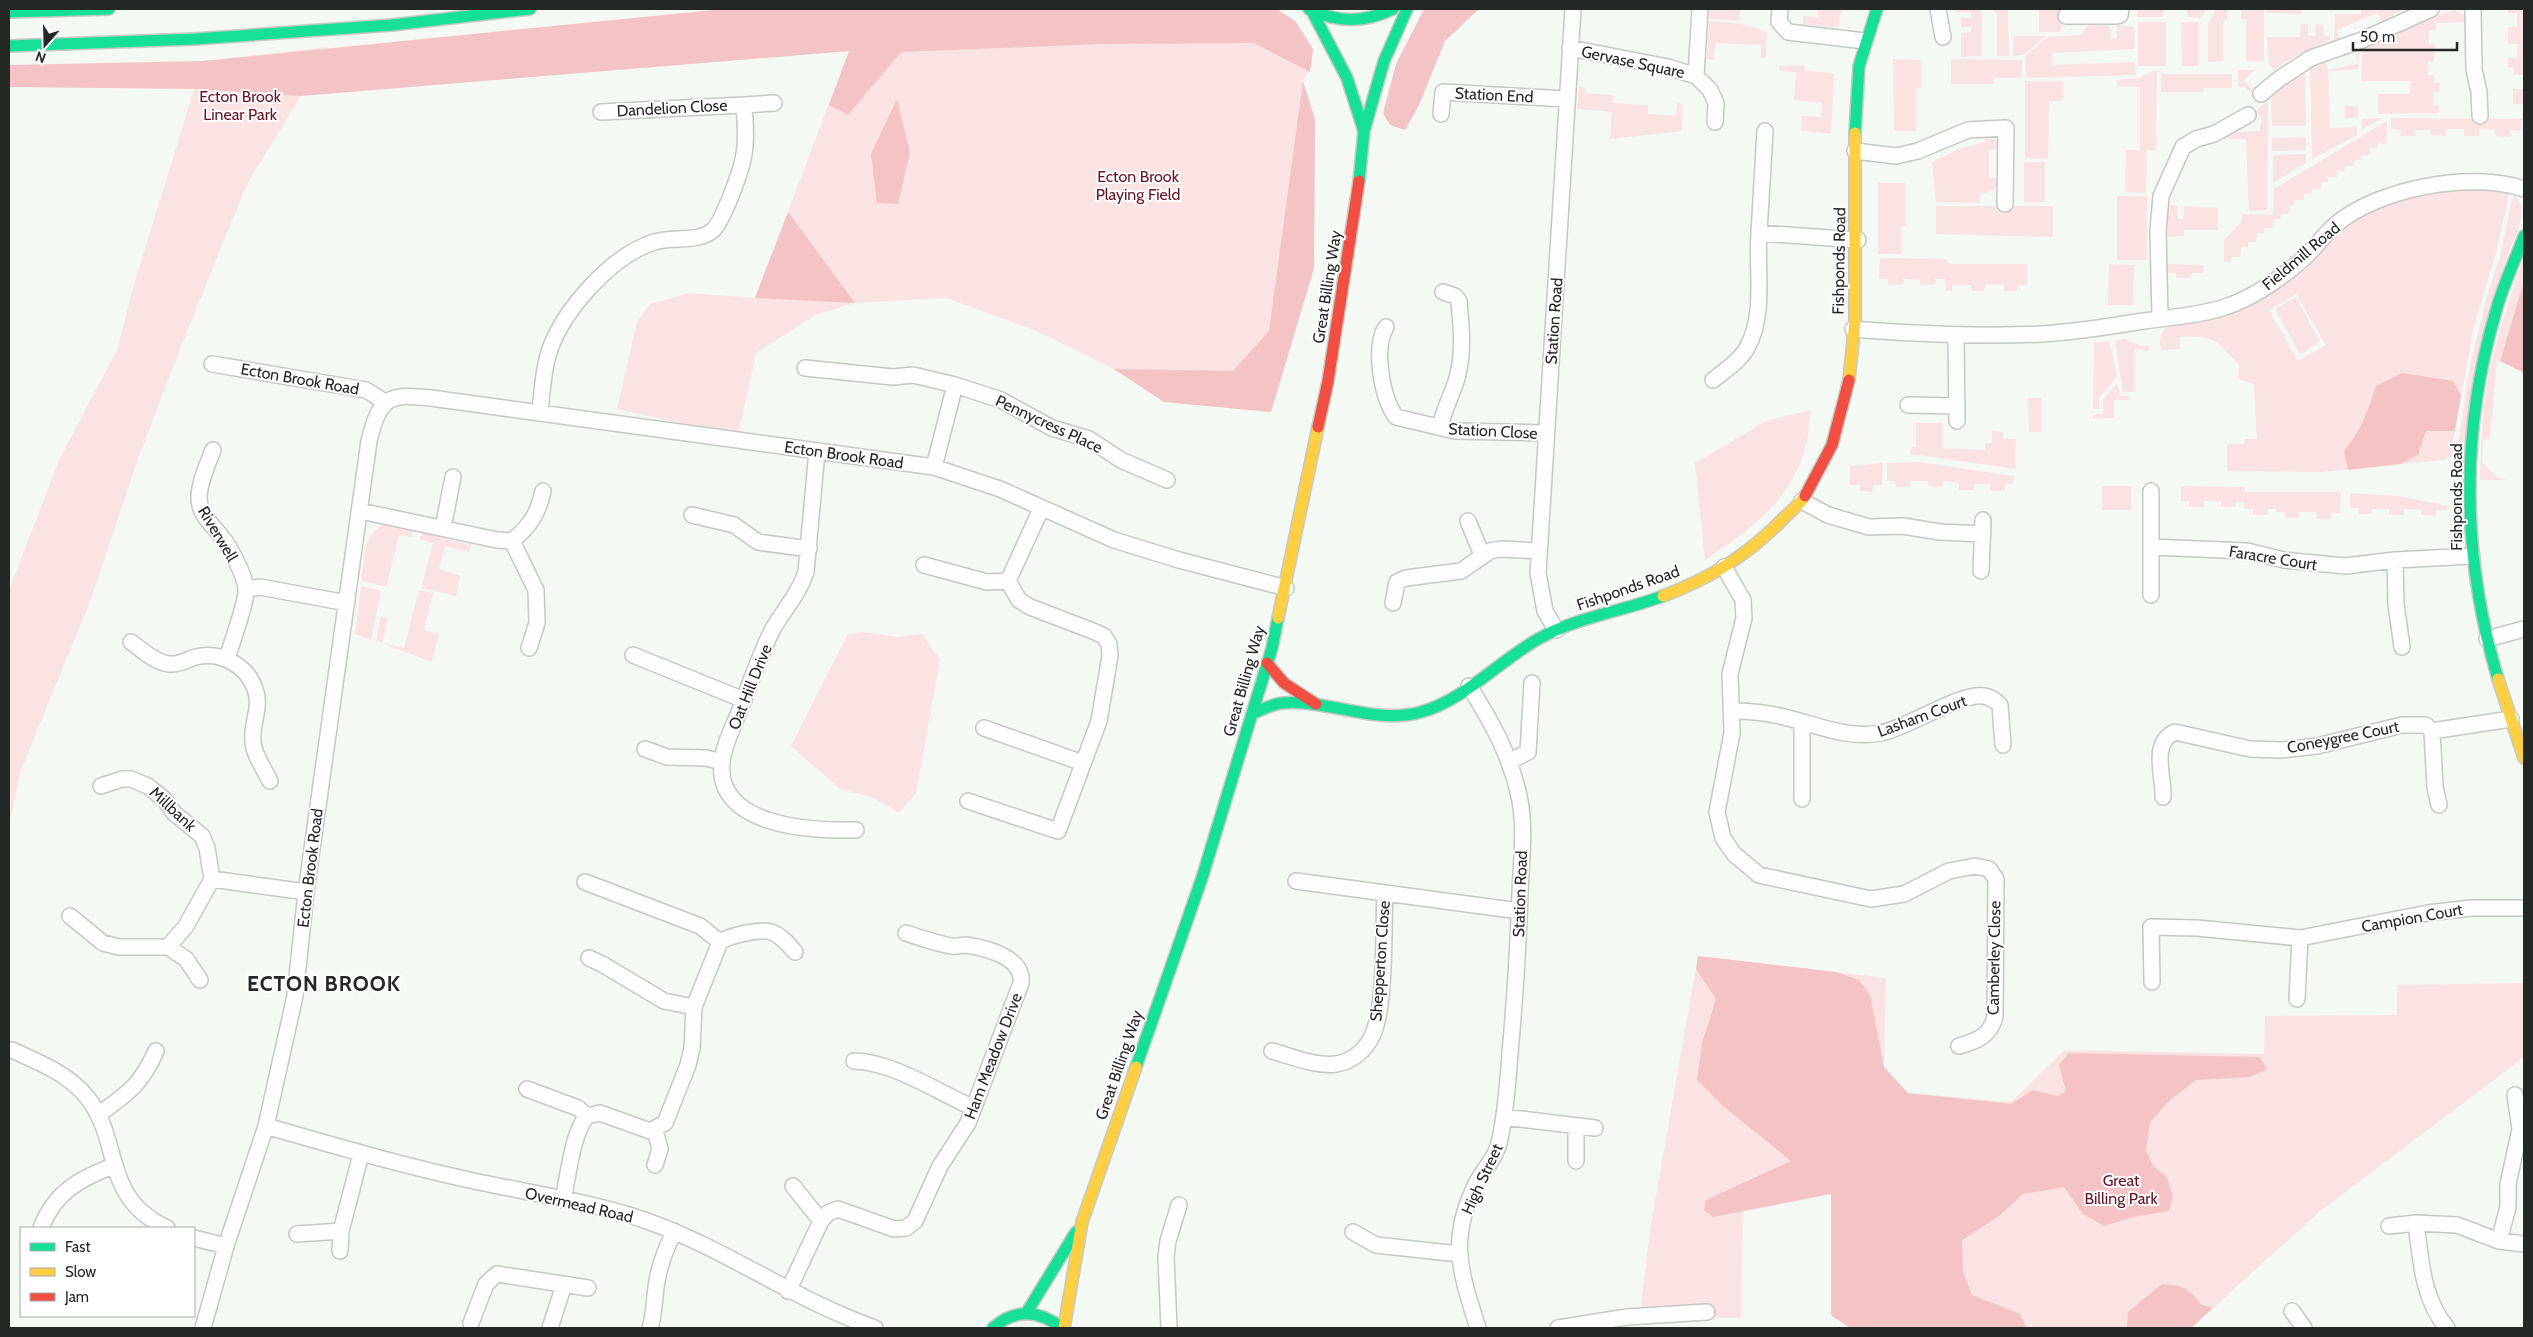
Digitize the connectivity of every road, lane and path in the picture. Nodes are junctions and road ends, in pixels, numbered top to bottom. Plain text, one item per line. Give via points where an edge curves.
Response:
1 (109, 9) edge
2 (530, 9) edge
3 (1393, 9) edge
4 (1407, 9) edge
5 (1573, 9) edge
6 (1700, 9) edge
7 (1780, 9) edge
8 (1877, 9) edge
9 (1938, 9) edge
10 (2121, 9) edge
11 (2431, 9) edge
12 (2473, 9) edge
13 (1310, 10) edge
14 (9, 12) edge
15 (2066, 16) dead end
16 (1943, 37) dead end
17 (1865, 41) junction
18 (9, 46) edge
19 (1570, 48) junction
20 (1696, 76) junction
21 (2261, 94) dead end
22 (1566, 99) junction
23 (774, 103) dead end
24 (744, 105) junction
25 (601, 112) dead end
26 (1441, 114) dead end
27 (2248, 116) dead end
28 (2480, 116) dead end
29 (1715, 122) dead end
30 (1364, 131) junction
31 (1765, 131) dead end
32 (1855, 151) junction
33 (2524, 189) edge
34 (2005, 204) dead end
35 (1758, 233) junction
36 (2524, 236) edge
37 (1858, 240) junction
38 (1443, 292) dead end
39 (2160, 318) junction
40 (1386, 327) dead end
41 (1853, 329) junction
42 (1956, 336) junction
43 (212, 364) dead end
44 (805, 368) dead end
45 (1713, 380) dead end
46 (955, 385) junction
47 (385, 402) junction
48 (1908, 405) dead end
49 (1957, 406) junction
50 (540, 412) junction
51 (1957, 421) dead end
52 (1440, 428) junction
53 (1546, 433) junction
54 (213, 450) dead end
55 (817, 451) junction
56 (934, 467) junction
57 (453, 477) dead end
58 (1167, 480) dead end
59 (542, 491) dead end
60 (2151, 491) dead end
61 (1802, 501) junction
62 (1041, 509) junction
63 (360, 511) junction
64 (692, 515) dead end
65 (1468, 521) dead end
66 (443, 528) junction
67 (512, 541) junction
68 (2151, 547) junction
69 (808, 549) junction
70 (1539, 551) junction
71 (1482, 555) junction
72 (2472, 556) junction
73 (2395, 560) junction
74 (924, 565) dead end
75 (1724, 567) junction
76 (1981, 571) dead end
77 (1008, 581) junction
78 (1286, 588) junction
79 (246, 589) junction
80 (2152, 595) dead end
81 (347, 603) junction
82 (1393, 603) dead end
83 (2524, 629) edge
84 (1556, 630) junction
85 (2487, 639) junction
86 (130, 642) dead end
87 (2402, 647) dead end
88 (529, 648) dead end
89 (633, 656) dead end
90 (227, 659) junction
91 (1267, 663) junction
92 (1532, 683) dead end
93 (1470, 686) junction
94 (744, 700) junction
95 (1318, 705) junction
96 (1732, 711) junction
97 (1253, 713) junction
98 (2511, 720) junction
99 (1802, 722) junction
100 (984, 728) dead end
101 (2432, 731) junction
102 (2003, 745) dead end
103 (645, 749) dead end
104 (2524, 758) edge
105 (1510, 761) junction
106 (722, 762) junction
107 (1083, 763) junction
108 (270, 781) dead end
109 (101, 786) dead end
110 (2163, 797) dead end
111 (1802, 799) dead end
112 (968, 802) dead end
113 (2439, 805) dead end
114 (856, 830) dead end
115 (212, 879) junction
116 (1296, 881) dead end
117 (585, 882) dead end
118 (306, 892) junction
119 (1385, 893) junction
120 (2524, 908) edge
121 (1519, 911) junction
122 (70, 916) dead end
123 (906, 933) dead end
124 (2300, 938) junction
125 (720, 942) junction
126 (168, 947) junction
127 (795, 952) dead end
128 (588, 958) dead end
129 (200, 980) dead end
130 (2152, 982) dead end
131 (2297, 999) dead end
132 (694, 1006) junction
133 (1512, 1027) joint
134 (1959, 1046) dead end
135 (12, 1050) dead end
136 (156, 1051) dead end
137 (1272, 1051) dead end
138 (854, 1061) dead end
139 (527, 1089) dead end
140 (2515, 1095) dead end
141 (974, 1108) junction
142 (98, 1115) junction
143 (588, 1116) junction
144 (1504, 1117) junction
145 (266, 1126) junction
146 (1576, 1128) junction
147 (1595, 1128) dead end
148 (656, 1130) junction
149 (361, 1154) junction
150 (1576, 1161) dead end
151 (113, 1166) junction
152 (655, 1166) dead end
153 (793, 1186) dead end
154 (563, 1200) junction
155 (1179, 1205) dead end
156 (821, 1221) junction
157 (1082, 1222) junction
158 (2416, 1223) junction
159 (2389, 1226) dead end
160 (42, 1227) edge
161 (165, 1227) edge
162 (674, 1231) junction
163 (341, 1232) junction
164 (1353, 1232) dead end
165 (297, 1234) dead end
166 (195, 1238) edge
167 (2499, 1241) junction
168 (2524, 1244) edge
169 (226, 1246) junction
170 (340, 1251) dead end
171 (1459, 1254) junction
172 (564, 1285) junction
173 (588, 1288) dead end
174 (788, 1291) junction
175 (2292, 1311) dead end
176 (1027, 1312) junction
177 (1707, 1312) dead end
178 (471, 1323) dead end
179 (202, 1328) edge
180 (553, 1328) edge
181 (650, 1328) edge
182 (875, 1328) edge
183 (993, 1328) edge
184 (1063, 1328) edge
185 (1170, 1328) edge
186 (1478, 1328) edge
187 (1558, 1328) edge
188 (2304, 1328) edge
189 (2447, 1328) edge

1 - 14 main road
2 - 18 main road via 392,25 215,38
3 - 13 main road via 1358,21 1335,20
4 - 30 main road, Great Billing Way via 1384,61
5 - 19 street, Station Road
6 - 20 street, Gervase Square
7 - 17 street via 1779,22 1788,32
8 - 17 main road, Fishponds Road
9 - 16 street
10 - 15 street via 2120,15 2116,16
11 - 21 street via 2312,58
12 - 28 street via 2474,69
13 - 30 main road, Great Billing Way via 1348,78
17 - 32 main road, Fishponds Road via 1859,65
19 - 20 street, Gervase Square
19 - 22 street, Station Road
20 - 29 street, Gervase Square via 1710,90 1716,103
22 - 26 street, Station End via 1443,92
22 - 53 street, Station Road
23 - 24 street, Dandelion Close
24 - 25 street, Dandelion Close
24 - 50 street, Dandelion Close via 744,156 718,224 700,237 655,242 608,267 554,340
27 - 39 street via 2183,147 2161,196 2158,230
30 - 78 main road, Great Billing Way via 1328,381
31 - 35 street
32 - 34 street via 1896,156 1918,151 1968,130 2006,128
32 - 37 main road, Fishponds Road
33 - 39 street, Fieldmill Road via 2486,181 2392,194 2335,225 2303,258 2262,290 2223,308
35 - 37 street
35 - 45 street via 1759,300 1753,333 1747,349
36 - 72 main road, Fishponds Road via 2496,311 2481,380 2473,430 2470,484
37 - 41 main road, Fishponds Road
38 - 52 street, Station Close via 1459,300 1462,336 1458,374 1445,405
39 - 42 street, Fieldmill Road via 2074,331
40 - 52 street, Station Close via 1381,340 1381,377 1391,411 1402,420
41 - 42 street, Fieldmill Road
41 - 61 main road, Fishponds Road via 1851,374 1835,434 1825,460
42 - 49 street
43 - 47 street, Ecton Brook Road via 366,390
44 - 46 street, Pennycress Place via 893,377 913,375
46 - 56 street
46 - 58 street, Pennycress Place via 1001,400 1052,428 1089,439 1120,460
47 - 50 street, Ecton Brook Road via 404,395
47 - 63 street, Ecton Brook Road via 374,419
48 - 49 street
49 - 51 street
50 - 55 street, Ecton Brook Road
52 - 53 street, Station Close
53 - 70 street, Station Road
54 - 79 street, Riverwell via 200,488 200,509 223,538
55 - 56 street, Ecton Brook Road
55 - 69 street, Oat Hill Drive
56 - 62 street, Ecton Brook Road via 1000,489
57 - 66 street
59 - 67 street via 535,516
60 - 68 street
61 - 75 main road, Fishponds Road via 1780,527
61 - 76 street via 1828,515 1869,527 1903,526 1940,532 1983,527
62 - 77 street
62 - 78 street, Ecton Brook Road via 1137,548
63 - 66 street
63 - 81 street, Ecton Brook Road
64 - 69 street via 734,525 758,542
65 - 71 street
66 - 67 street
67 - 88 street via 536,590 538,623
68 - 73 street, Faracre Court via 2247,551 2319,565 2351,566
68 - 80 street
69 - 94 street, Oat Hill Drive via 800,590 774,628
70 - 71 street via 1502,549
70 - 84 street, Station Road via 1541,595 1545,611
71 - 82 street via 1461,571 1392,579
72 - 73 street, Faracre Court
72 - 85 main road, Fishponds Road
73 - 87 street via 2396,604
74 - 77 street via 987,582
75 - 84 main road, Fishponds Road via 1675,592
75 - 96 street via 1743,600 1744,618 1730,674
77 - 107 street via 1018,600 1094,630 1109,644 1110,656 1099,721
78 - 91 main road, Great Billing Way
79 - 81 street via 260,587
79 - 90 street
81 - 118 street, Ecton Brook Road
83 - 85 street
84 - 93 main road, Fishponds Road via 1537,638
85 - 98 main road, Fishponds Road
86 - 90 street via 167,664 180,664 206,656
89 - 94 street
90 - 108 street via 243,670 255,688 258,708 253,743
91 - 95 main road, Fishponds Road via 1284,683
91 - 97 main road, Great Billing Way
92 - 105 street via 1528,752
93 - 95 main road, Fishponds Road via 1444,704 1412,715 1390,717
93 - 105 street, Station Road via 1491,720
94 - 106 street, Oat Hill Drive
95 - 97 main road, Fishponds Road via 1281,703
96 - 99 street, Lasham Court via 1772,714
96 - 134 street, Camberley Close via 1732,733 1717,812 1728,846 1750,869 1769,877 1871,899 1904,894 1939,875 1965,867 1985,867 1992,872 1996,879 1995,1017 1983,1037
97 - 157 main road, Great Billing Way via 1202,878
98 - 101 street, Coneygree Court
98 - 104 main road, Fishponds Road
99 - 102 street, Lasham Court via 1845,735 1867,735 1898,728 1949,705 1983,696 2000,705
99 - 111 street
100 - 107 street
101 - 110 street, Coneygree Court via 2426,725 2402,725 2317,746 2280,750 2250,750 2174,732 2168,735 2160,748
101 - 113 street
103 - 106 street via 668,757 706,758
105 - 121 street, Station Road via 1520,797
106 - 114 street via 724,782 734,799 767,820 807,828
107 - 112 street via 1058,831
109 - 115 street, Millbank via 131,779 157,792 174,813 202,836
115 - 118 street
115 - 126 street via 186,926
116 - 119 street, Shepperton Close
117 - 125 street via 700,926
118 - 145 street, Ecton Brook Road via 295,996
119 - 121 street, Shepperton Close
119 - 137 street, Shepperton Close via 1381,988 1376,1027 1368,1043 1354,1057 1335,1064 1308,1061
120 - 124 street, Campion Court via 2471,908 2428,913
121 - 133 street, Station Road
122 - 126 street via 103,943 119,947
123 - 141 street, Ham Meadow Drive via 953,946 981,948 1012,961 1021,973 1021,983
124 - 130 street, Campion Court via 2151,927
124 - 131 street
125 - 127 street via 730,936 769,931 783,939
125 - 132 street
126 - 129 street via 186,959
128 - 132 street via 664,1001
132 - 148 street via 688,1066 668,1118
133 - 144 street, High Street
135 - 142 street via 63,1075 86,1096
136 - 142 street via 146,1074 129,1092
138 - 141 street via 869,1061 890,1069
139 - 143 street via 578,1108
140 - 167 street via 2520,1129 2508,1184 2508,1207
141 - 156 street, Ham Meadow Drive via 940,1166 912,1225 894,1228 838,1209
142 - 151 street
143 - 148 street via 600,1113 644,1130
143 - 154 street via 580,1128
144 - 146 street
144 - 171 street, High Street via 1498,1148 1478,1181 1461,1225
145 - 149 street, Overmead Road
145 - 169 street, Ecton Brook Road
146 - 147 street
146 - 150 street
148 - 152 street via 660,1149
149 - 154 street, Overmead Road
149 - 163 street
151 - 160 street via 73,1185 56,1202
151 - 161 street via 130,1198 150,1219
153 - 156 street
154 - 162 street, Overmead Road via 612,1211
155 - 185 street via 1166,1256
156 - 174 street
157 - 176 main road, Great Billing Way
157 - 184 main road, Great Billing Way
158 - 159 street
158 - 167 street via 2457,1225
158 - 189 street via 2426,1288
162 - 174 street, Overmead Road
162 - 181 street via 656,1282
163 - 165 street
163 - 170 street
164 - 171 street via 1376,1245
166 - 169 street
167 - 168 street
169 - 179 street, Ecton Brook Road
171 - 186 street, High Street
172 - 173 street
172 - 178 street via 496,1274 486,1284
172 - 180 street
174 - 182 street, Overmead Road
175 - 188 street
176 - 183 main road via 1004,1318
176 - 184 main road via 1041,1314
177 - 187 street via 1627,1317

